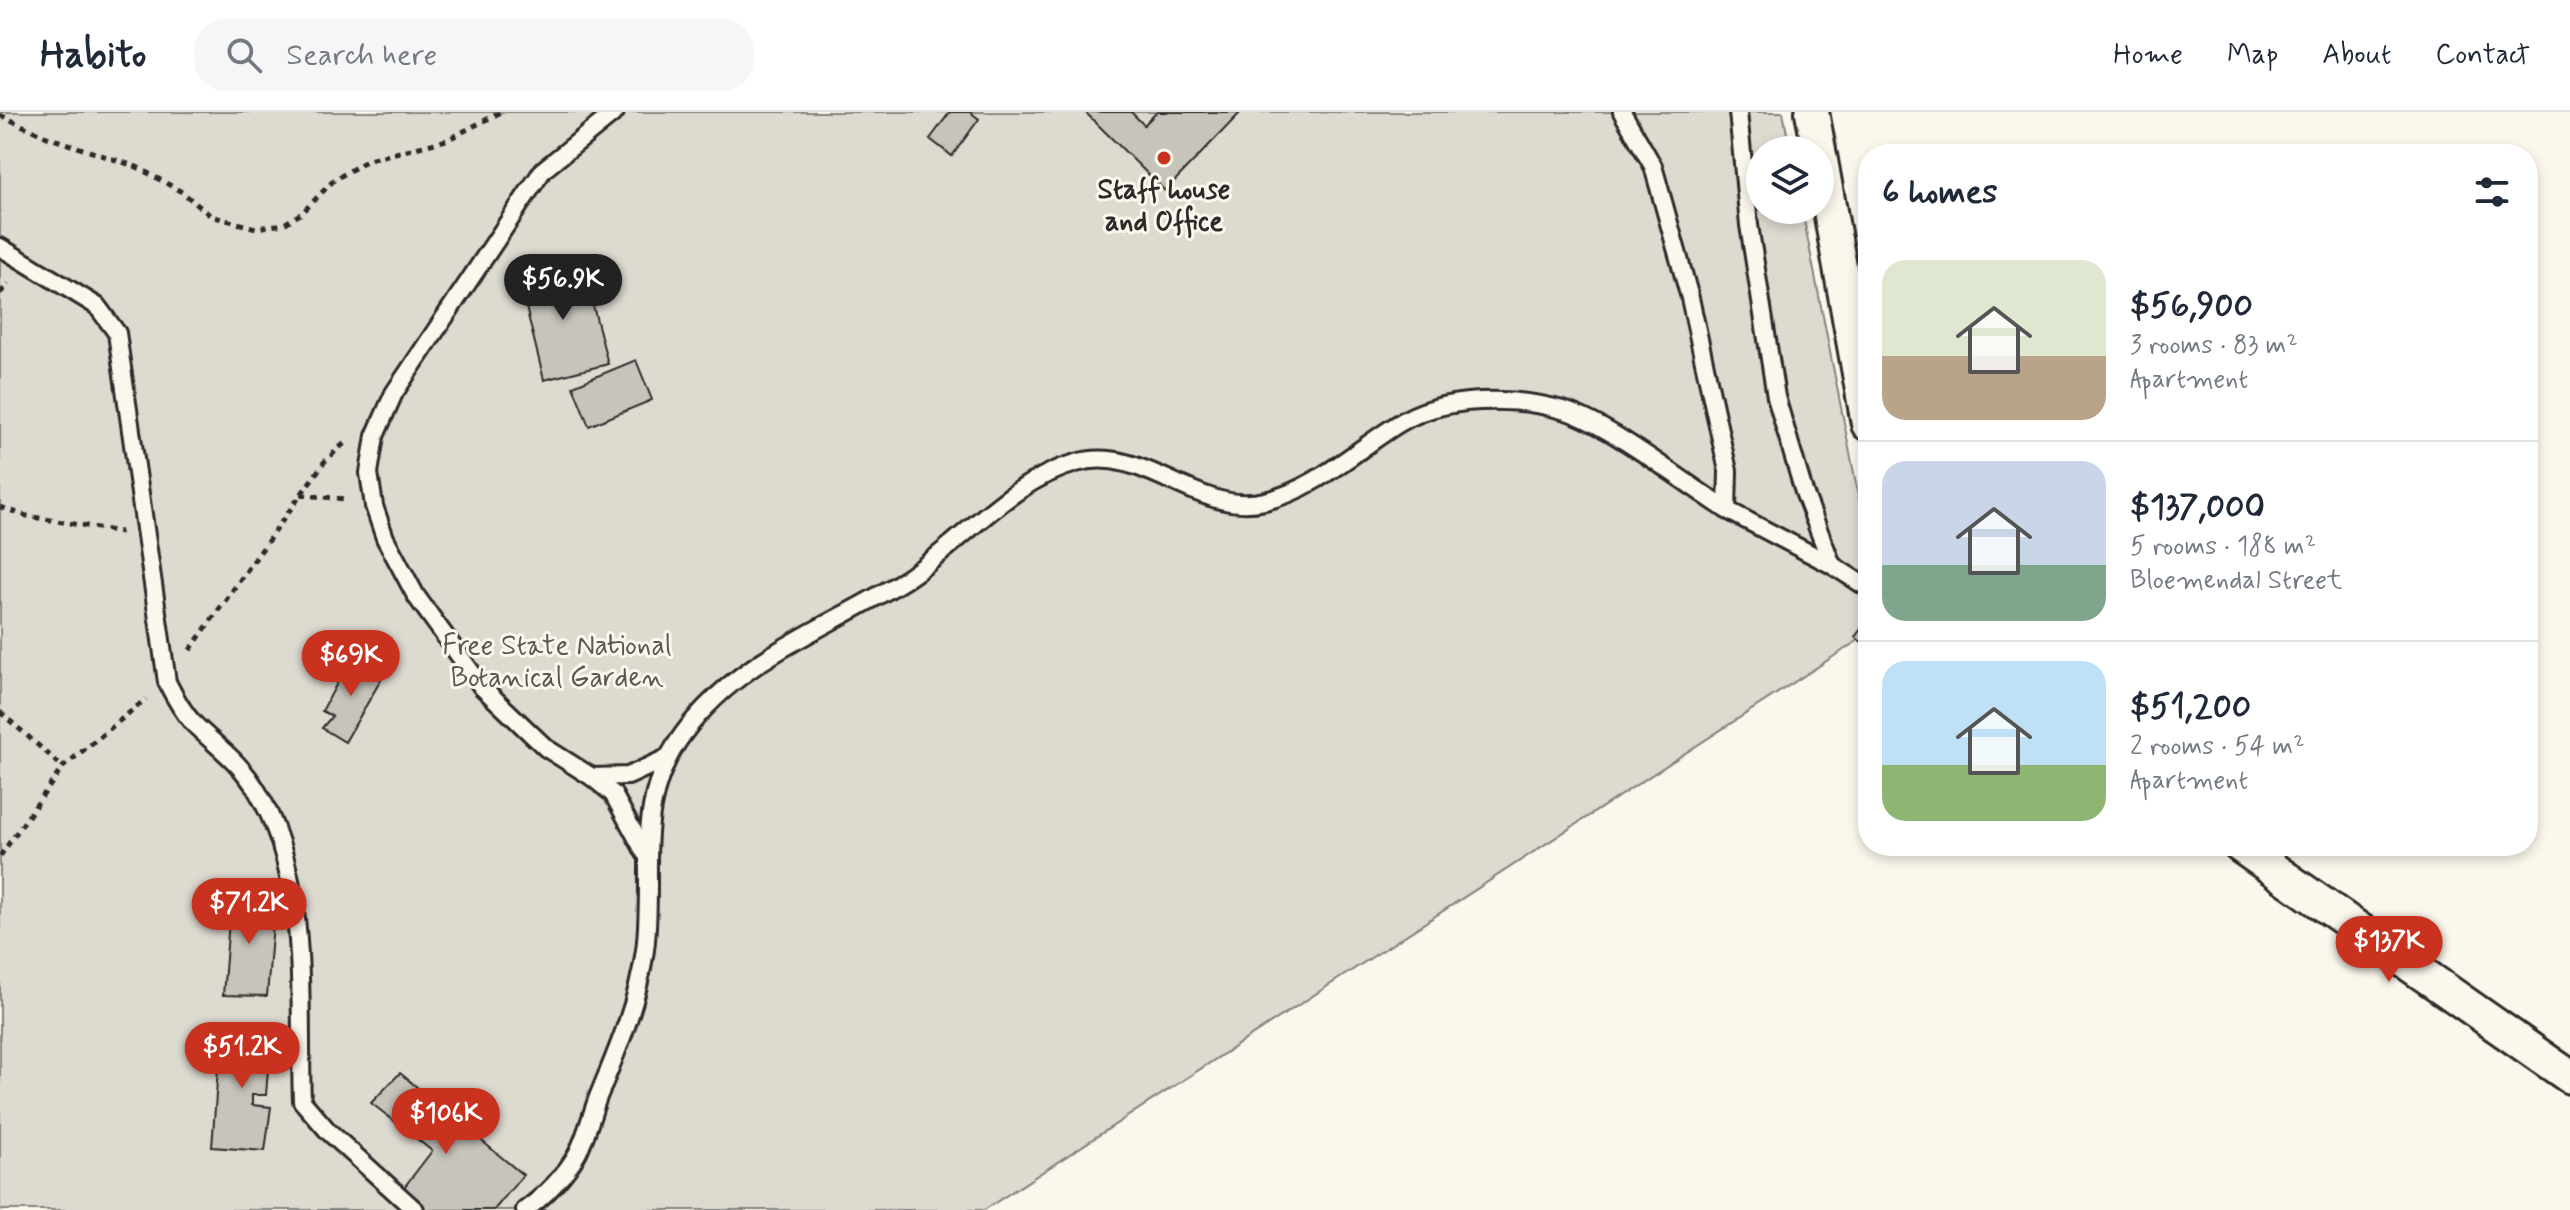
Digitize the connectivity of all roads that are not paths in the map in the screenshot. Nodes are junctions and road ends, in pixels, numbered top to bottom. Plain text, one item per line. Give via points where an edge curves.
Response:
1 (615, 112) edge
2 (1622, 112) edge
3 (1738, 112) edge
4 (1812, 112) edge
5 (1817, 136) edge
6 (1833, 224) edge
7 (0, 247) edge
8 (1858, 368) edge
9 (1727, 510) junction
10 (1839, 569) junction
11 (1858, 581) edge
12 (667, 758) junction
13 (592, 777) junction
14 (2254, 856) edge
15 (647, 857) junction
16 (2570, 1077) edge
17 (415, 1210) edge
18 (525, 1210) edge

1 - 13 lane via 543,170 394,393 375,436 369,473 385,538 416,596 482,687 546,748
2 - 9 lane via 1653,166 1690,298 1728,471
3 - 10 lane via 1749,225 1776,397 1804,492
4 - 5 street
6 - 8 street
7 - 17 lane via 97,306 117,333 167,682 192,722 236,759 256,788 273,820 288,869 302,1101
9 - 10 lane
9 - 12 lane via 1568,412 1487,402 1423,411 1287,494 1261,502 1214,500 1124,461 1078,461 1027,486 926,566 853,613 754,663 723,687
10 - 11 lane
12 - 13 lane via 628,776
12 - 15 lane via 650,804
13 - 15 lane via 613,794
14 - 16 street
15 - 18 lane via 646,948 632,1012 576,1156

